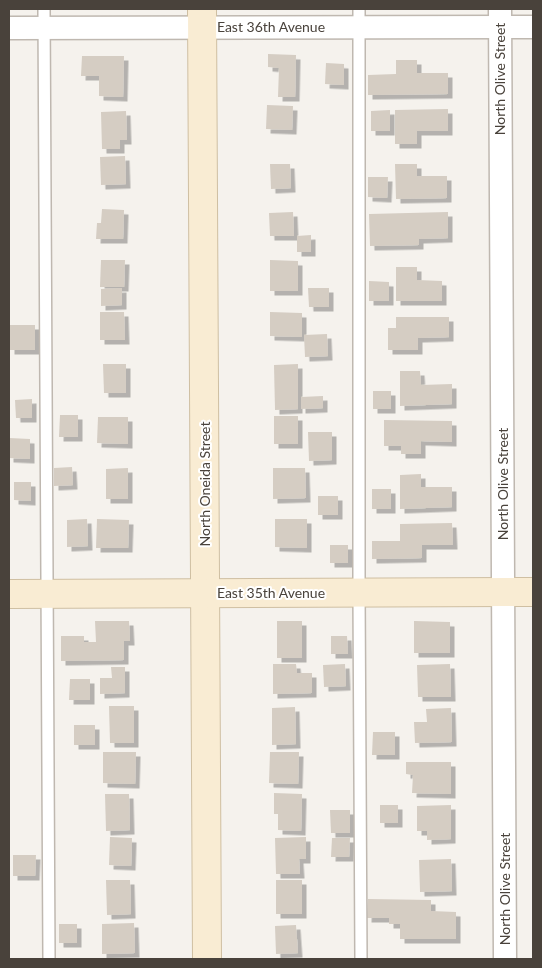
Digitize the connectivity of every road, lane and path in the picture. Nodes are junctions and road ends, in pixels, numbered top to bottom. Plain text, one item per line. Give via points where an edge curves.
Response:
1 (44, 18) edge
2 (202, 18) edge
3 (359, 18) edge
4 (500, 18) edge
5 (533, 27) edge
6 (9, 28) edge
7 (503, 592) junction
8 (533, 592) edge
9 (205, 593) junction
10 (359, 593) junction
11 (9, 594) edge
12 (46, 594) junction
13 (49, 959) edge
14 (207, 959) edge
15 (361, 959) edge
16 (505, 959) edge

1 - 2 street, East 36th Avenue
1 - 6 street, East 36th Avenue
1 - 12 lane
2 - 3 street, East 36th Avenue
2 - 9 street, North Oneida Street
3 - 4 street, East 36th Avenue
3 - 10 lane
4 - 5 street, East 36th Avenue
4 - 7 street, North Olive Street
7 - 8 street, East 35th Avenue
7 - 10 street, East 35th Avenue
7 - 16 street, North Olive Street
9 - 10 street, East 35th Avenue
9 - 12 street, East 35th Avenue
9 - 14 street, North Oneida Street
10 - 15 lane
11 - 12 street, East 35th Avenue
12 - 13 lane

